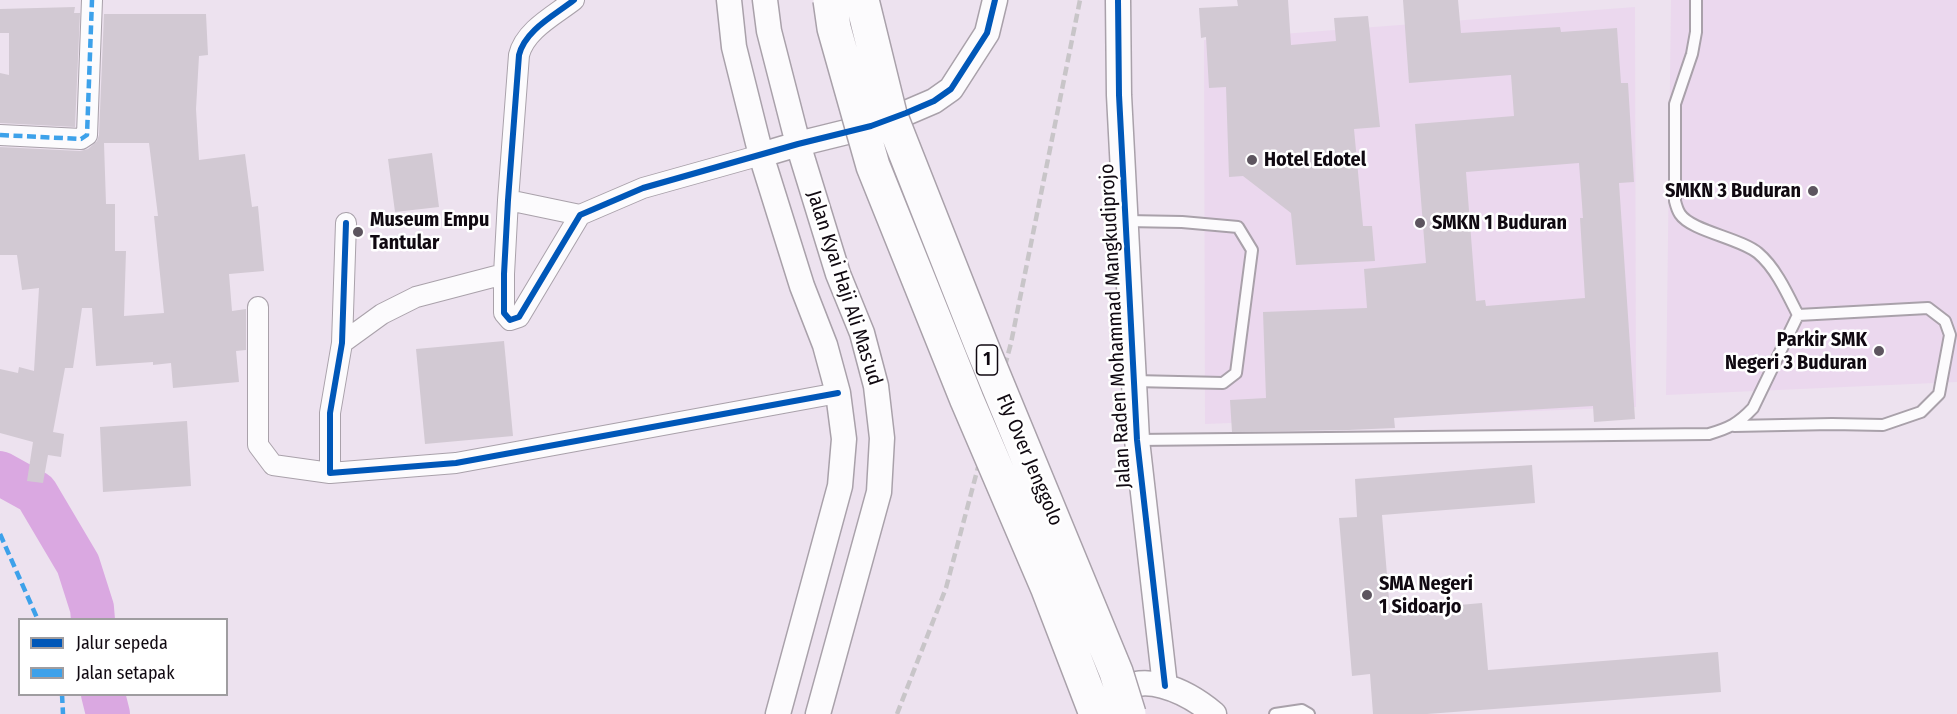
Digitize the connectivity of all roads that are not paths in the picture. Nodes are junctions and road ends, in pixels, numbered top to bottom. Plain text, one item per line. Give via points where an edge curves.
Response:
1 (92, 0) edge
2 (574, 0) edge
3 (729, 0) edge
4 (765, 0) edge
5 (830, 0) edge
6 (862, 0) edge
7 (995, 0) edge
8 (1118, 0) edge
9 (1696, 0) edge
10 (0, 135) edge
11 (798, 144) junction
12 (761, 155) junction
13 (508, 200) junction
14 (580, 215) junction
15 (1126, 221) junction
16 (346, 223) dead end
17 (504, 274) junction
18 (258, 307) dead end
19 (1798, 315) junction
20 (342, 344) junction
21 (1134, 381) junction
22 (838, 393) junction
23 (1733, 426) junction
24 (1137, 440) junction
25 (330, 473) junction
26 (1165, 686) junction
27 (778, 714) edge
28 (818, 714) edge
29 (1096, 714) edge
30 (1102, 714) edge
31 (1129, 714) edge
32 (1214, 714) edge
33 (1275, 714) edge
34 (1309, 714) edge

1 - 10 street via 87,135 81,139
2 - 13 street via 521,45
3 - 12 street via 734,47
4 - 11 street via 769,31
5 - 29 highway, Fly Over Jenggolo / 1, bridge via 834,28 873,165
6 - 31 highway, Fly Over Jenggolo / 1, bridge via 890,114 1116,672
7 - 11 street via 987,33 951,89 934,101 871,126
8 - 15 street, Jalan Raden Mohammad Mangkudiprojo
9 - 19 lane via 1692,54 1675,104 1675,201 1680,215 1691,224 1729,237 1758,253 1783,284
11 - 12 street
11 - 28 street, Jalan Kyai Haji Ali Mas'ud via 838,274 862,333 876,386 882,438 879,492
12 - 14 street via 643,188
12 - 22 street, Jalan Kyai Haji Ali Mas'ud
13 - 14 street
13 - 17 street
14 - 17 street via 519,317 510,320 504,313
15 - 21 street, Jalan Raden Mohammad Mangkudiprojo
15 - 21 lane via 1238,227 1252,250 1236,373 1223,383
16 - 20 street
17 - 20 street via 416,297 382,314
18 - 25 street via 258,445 273,465
19 - 23 lane via 1753,408
19 - 23 lane via 1928,308 1945,321 1950,335 1939,394 1921,412 1882,425
20 - 25 street via 330,413
21 - 24 street, Jalan Raden Mohammad Mangkudiprojo
22 - 25 street via 456,463
22 - 27 street, Jalan Kyai Haji Ali Mas'ud via 844,439 840,486
23 - 24 lane via 1708,434
24 - 26 street, Jalan Raden Mohammad Mangkudiprojo
26 - 30 street via 1130,685 1118,690
26 - 32 street via 1200,702
33 - 34 lane via 1302,710

